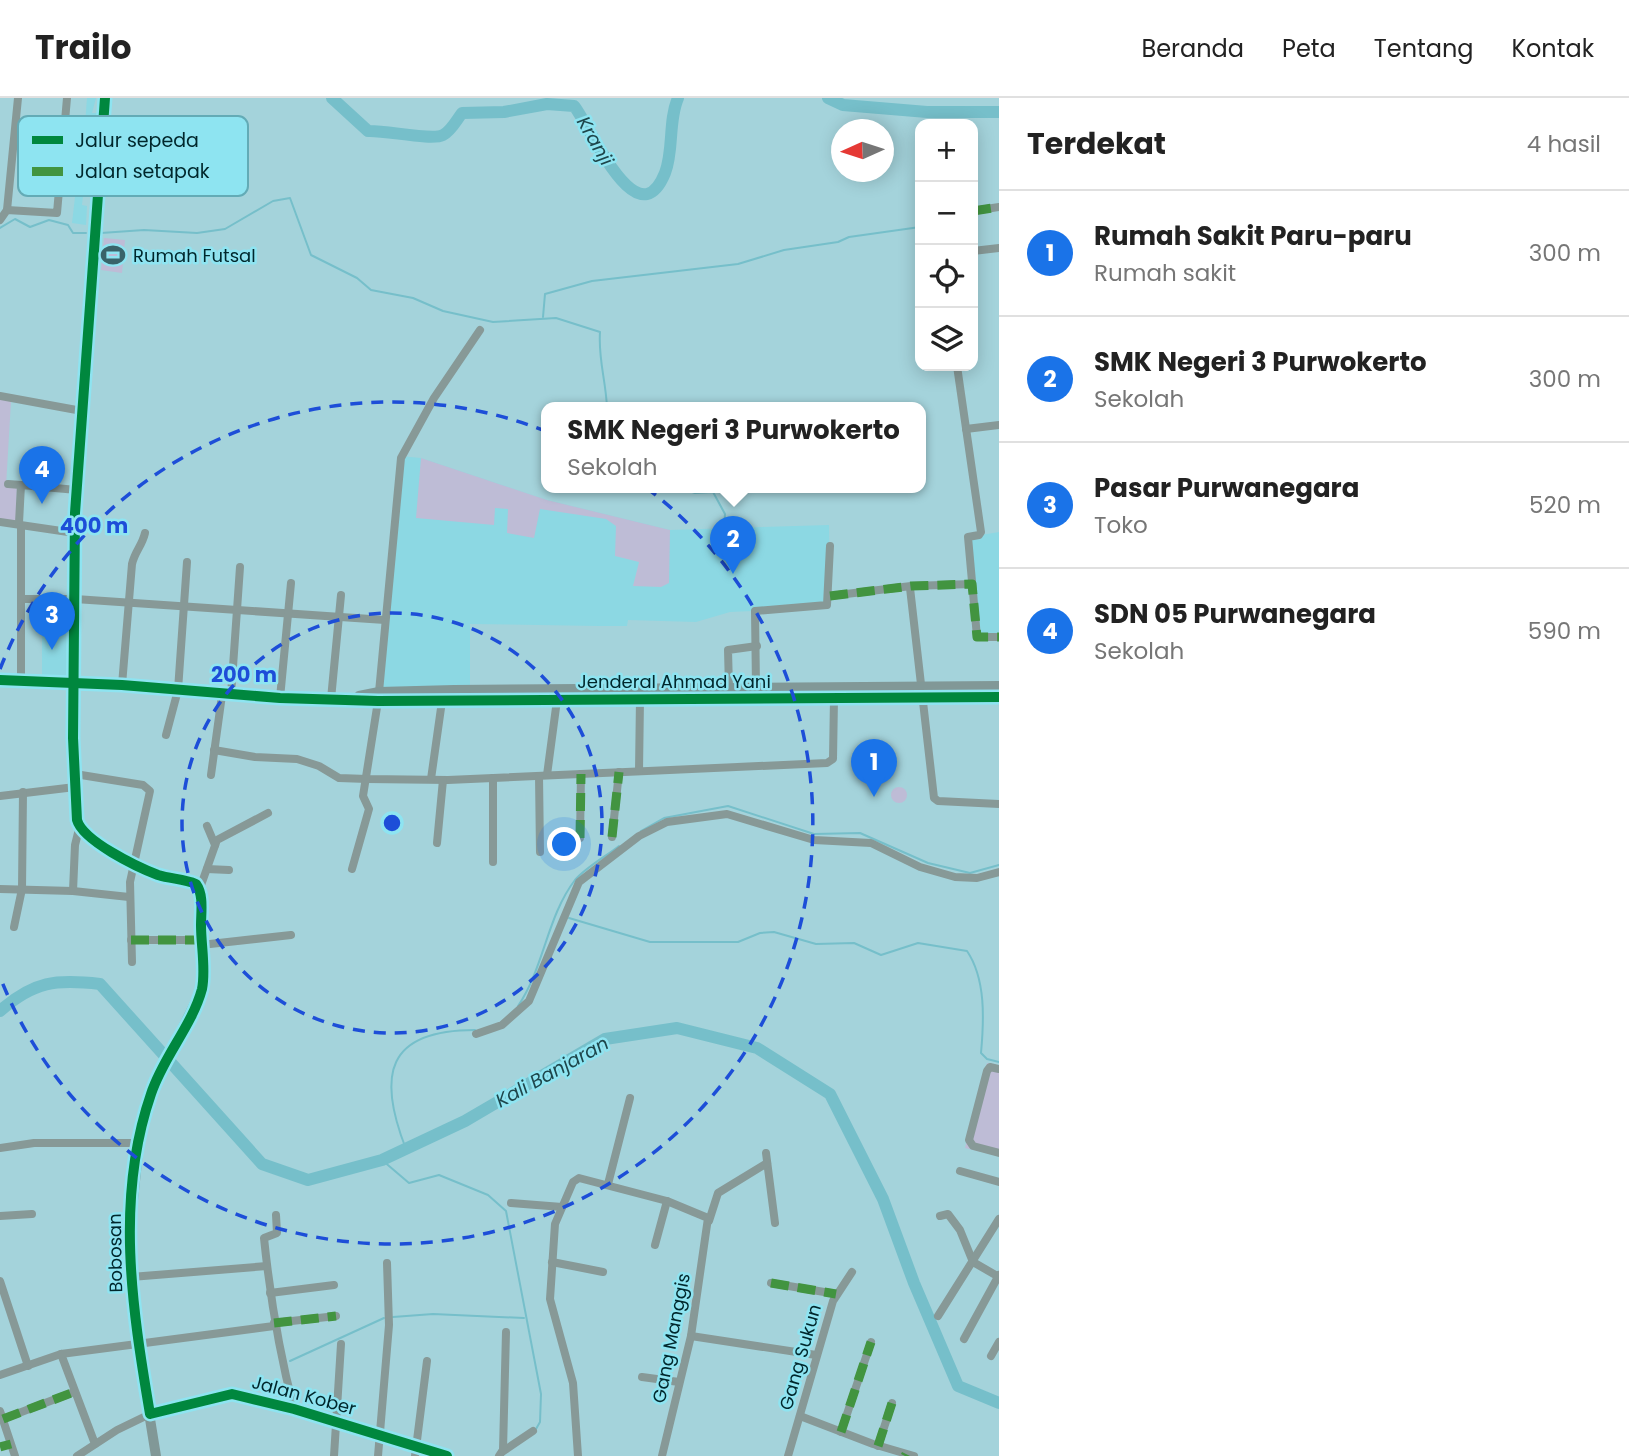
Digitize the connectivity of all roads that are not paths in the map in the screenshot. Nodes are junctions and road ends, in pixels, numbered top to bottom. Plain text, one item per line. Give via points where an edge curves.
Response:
1 (18, 98) edge
2 (67, 98) edge
3 (105, 98) edge
4 (65, 116) edge
5 (104, 116) edge
6 (58, 196) edge
7 (98, 196) edge
8 (999, 207) edge
9 (7, 210) junction
10 (978, 210) edge
11 (0, 220) edge
12 (999, 248) edge
13 (978, 250) edge
14 (480, 330) dead end
15 (958, 371) edge
16 (0, 396) edge
17 (82, 411) junction
18 (999, 425) edge
19 (966, 429) junction
20 (8, 484) dead end
21 (21, 485) junction
22 (77, 490) junction
23 (0, 522) edge
24 (20, 525) junction
25 (75, 533) junction
26 (145, 533) dead end
27 (830, 546) dead end
28 (187, 562) dead end
29 (240, 567) dead end
30 (291, 583) dead end
31 (972, 584) junction
32 (910, 588) junction
33 (341, 595) dead end
34 (830, 596) junction
35 (21, 598) junction
36 (75, 599) junction
37 (127, 603) junction
38 (185, 607) junction
39 (238, 609) junction
40 (289, 612) junction
41 (338, 616) junction
42 (385, 620) junction
43 (999, 637) edge
44 (757, 646) junction
45 (0, 680) edge
46 (21, 681) junction
47 (74, 683) junction
48 (122, 685) junction
49 (999, 686) edge
50 (756, 687) junction
51 (729, 688) junction
52 (178, 690) junction
53 (921, 691) junction
54 (813, 692) junction
55 (714, 693) junction
56 (226, 695) junction
57 (379, 696) junction
58 (999, 697) edge
59 (280, 698) junction
60 (834, 698) junction
61 (331, 699) junction
62 (640, 699) junction
63 (557, 700) junction
64 (442, 701) junction
65 (166, 735) dead end
66 (214, 750) junction
67 (639, 771) junction
68 (618, 772) junction
69 (75, 774) junction
70 (581, 774) junction
71 (211, 775) dead end
72 (543, 776) junction
73 (493, 778) junction
74 (366, 779) junction
75 (431, 779) junction
76 (443, 780) junction
77 (75, 787) junction
78 (23, 793) junction
79 (0, 796) edge
80 (999, 804) edge
81 (268, 813) dead end
82 (207, 826) dead end
83 (79, 829) junction
84 (612, 837) dead end
85 (580, 838) dead end
86 (437, 843) dead end
87 (215, 845) junction
88 (540, 852) dead end
89 (493, 862) dead end
90 (135, 864) junction
91 (208, 869) junction
92 (352, 869) dead end
93 (229, 870) dead end
94 (999, 872) edge
95 (200, 888) junction
96 (0, 889) edge
97 (22, 889) junction
98 (73, 891) junction
99 (129, 897) junction
100 (14, 927) dead end
101 (291, 935) dead end
102 (131, 940) junction
103 (201, 942) junction
104 (132, 962) dead end
105 (476, 1034) dead end
106 (999, 1069) edge
107 (630, 1098) dead end
108 (139, 1143) junction
109 (0, 1148) edge
110 (765, 1153) dead end
111 (999, 1153) edge
112 (766, 1163) junction
113 (960, 1171) dead end
114 (999, 1182) edge
115 (608, 1184) junction
116 (667, 1201) junction
117 (511, 1203) dead end
118 (562, 1207) junction
119 (32, 1214) dead end
120 (276, 1215) dead end
121 (0, 1216) edge
122 (940, 1216) dead end
123 (999, 1219) edge
124 (708, 1223) junction
125 (775, 1223) dead end
126 (655, 1245) dead end
127 (552, 1262) junction
128 (973, 1262) junction
129 (387, 1263) dead end
130 (267, 1266) junction
131 (603, 1272) dead end
132 (852, 1272) dead end
133 (999, 1276) edge
134 (131, 1277) junction
135 (0, 1281) edge
136 (771, 1283) dead end
137 (334, 1285) dead end
138 (270, 1293) junction
139 (836, 1294) junction
140 (336, 1316) dead end
141 (938, 1316) dead end
142 (274, 1324) junction
143 (506, 1332) dead end
144 (691, 1336) junction
145 (964, 1339) dead end
146 (871, 1342) dead end
147 (999, 1342) edge
148 (341, 1343) dead end
149 (138, 1345) junction
150 (61, 1354) junction
151 (816, 1355) junction
152 (991, 1356) dead end
153 (427, 1361) dead end
154 (28, 1366) junction
155 (0, 1376) edge
156 (642, 1377) dead end
157 (679, 1382) junction
158 (74, 1392) junction
159 (892, 1404) dead end
160 (294, 1409) junction
161 (150, 1414) junction
162 (1, 1415) edge
163 (800, 1416) junction
164 (336, 1422) junction
165 (533, 1431) dead end
166 (841, 1432) junction
167 (381, 1435) junction
168 (11, 1444) junction
169 (95, 1444) junction
170 (878, 1446) junction
171 (0, 1447) edge
172 (416, 1450) edge
173 (501, 1454) edge
174 (908, 1455) edge
175 (15, 1456) edge
176 (77, 1456) edge
177 (156, 1456) edge
178 (334, 1456) edge
179 (378, 1456) edge
180 (447, 1456) edge
181 (578, 1456) edge
182 (662, 1456) edge
183 (788, 1456) edge

1 - 9 street
2 - 4 street
3 - 5 street
6 - 9 street via 57,213
7 - 17 street
8 - 10 street
9 - 11 street
12 - 13 street
14 - 42 street via 401,458
15 - 19 street
16 - 17 street
17 - 22 street
18 - 19 street
19 - 31 street via 981,534 968,537
20 - 21 street
21 - 22 street
21 - 24 street
22 - 25 street
23 - 24 street
24 - 25 street
24 - 35 street
25 - 36 street
26 - 37 street via 143,544 134,552
27 - 34 street
28 - 38 street
29 - 39 street
30 - 40 street
31 - 32 street
31 - 43 street via 977,637
32 - 34 street
32 - 53 street
33 - 41 street
34 - 44 street via 827,605 755,611
35 - 36 street
35 - 46 street
36 - 37 street
36 - 47 street
37 - 38 street
37 - 48 street
38 - 39 street
38 - 52 street
39 - 40 street
39 - 56 street
40 - 41 street
40 - 59 street
41 - 42 street
41 - 61 street
42 - 57 street
44 - 50 street
44 - 51 street via 728,650
45 - 46 street, Jenderal Ahmad Yani
46 - 47 street, Jenderal Ahmad Yani
47 - 48 street, Jenderal Ahmad Yani
47 - 69 street
48 - 52 street, Jenderal Ahmad Yani
49 - 53 street, Jenderal Ahmad Yani
50 - 51 street, Jenderal Ahmad Yani
50 - 54 street, Jenderal Ahmad Yani
51 - 55 street, Jenderal Ahmad Yani
52 - 56 street, Jenderal Ahmad Yani
52 - 65 street
53 - 54 street, Jenderal Ahmad Yani
53 - 58 street, Jenderal Ahmad Yani
53 - 60 street, Jenderal Ahmad Yani
53 - 80 street via 934,798
54 - 55 street, Jenderal Ahmad Yani
54 - 60 street, Jenderal Ahmad Yani
55 - 57 street, Jenderal Ahmad Yani
55 - 62 street, Jenderal Ahmad Yani
56 - 59 street, Jenderal Ahmad Yani
56 - 66 street
57 - 61 street, Jenderal Ahmad Yani
57 - 64 street, Jenderal Ahmad Yani
57 - 74 street
59 - 61 street, Jenderal Ahmad Yani
60 - 67 street via 832,762
62 - 63 street, Jenderal Ahmad Yani
62 - 67 street
63 - 64 street, Jenderal Ahmad Yani
63 - 72 street
64 - 75 street
66 - 71 street
66 - 74 street via 297,759 339,778
67 - 68 street
68 - 70 street
68 - 84 street
69 - 77 street
69 - 90 street via 149,788
70 - 72 street
70 - 85 street
72 - 73 street
72 - 88 street
73 - 76 street
73 - 89 street
74 - 75 street
74 - 92 street via 362,800 369,809
75 - 76 street
76 - 86 street
77 - 78 street
77 - 83 street
78 - 79 street
78 - 97 street
81 - 87 street via 222,836
82 - 87 street
83 - 90 street
83 - 98 street
87 - 91 street
90 - 95 street via 159,875 194,882
90 - 99 street
91 - 93 street
91 - 95 street
94 - 105 street via 955,877 920,867 872,843 814,840 719,814 667,822 639,836 586,875 568,904 529,1001 502,1025
95 - 103 street, Bobosan
96 - 97 street
97 - 98 street
97 - 100 street
98 - 99 street
99 - 102 street
101 - 103 street
102 - 103 street
102 - 104 street
103 - 108 street, Bobosan via 202,989 151,1092
106 - 111 street via 987,1071 969,1140 973,1146
107 - 115 street
108 - 109 street via 34,1143
108 - 134 street, Bobosan via 129,1238
110 - 112 street
112 - 124 street, Gang Manggis via 718,1193
112 - 125 street
113 - 114 street
115 - 116 street
115 - 118 street via 579,1178
116 - 124 street via 704,1213
116 - 126 street
117 - 118 street
118 - 127 street via 555,1224
119 - 121 street
120 - 130 street via 277,1233 264,1238
122 - 128 street via 947,1214 955,1221
123 - 128 street
124 - 144 street, Gang Manggis
127 - 131 street
127 - 181 street via 550,1299 573,1382
128 - 133 street
128 - 141 street
129 - 167 street via 389,1325
130 - 134 street
130 - 138 street
132 - 139 street, Gang Sukun
133 - 145 street
134 - 149 street, Bobosan
135 - 154 street
136 - 139 street
137 - 138 street
138 - 142 street
139 - 151 street, Gang Sukun
140 - 142 street
142 - 149 street
142 - 160 street
143 - 173 street
144 - 151 street
144 - 157 street, Gang Manggis
146 - 166 street
147 - 152 street
148 - 164 street
149 - 150 street
149 - 161 street, Bobosan
150 - 154 street
150 - 158 street
151 - 163 street, Gang Sukun
153 - 172 street
154 - 155 street
156 - 157 street
157 - 182 street, Gang Manggis
158 - 162 street
158 - 169 street
159 - 170 street
160 - 161 street, Jalan Kober via 232,1394
160 - 164 street, Jalan Kober
161 - 169 street
161 - 177 street, Bobosan
162 - 168 street
163 - 166 street
163 - 183 street, Gang Sukun
164 - 167 street, Jalan Kober
164 - 178 street
165 - 173 street
166 - 170 street
167 - 172 street, Jalan Kober
167 - 179 street
168 - 171 street
168 - 175 street
169 - 176 street
170 - 174 street
172 - 180 street, Jalan Kober

